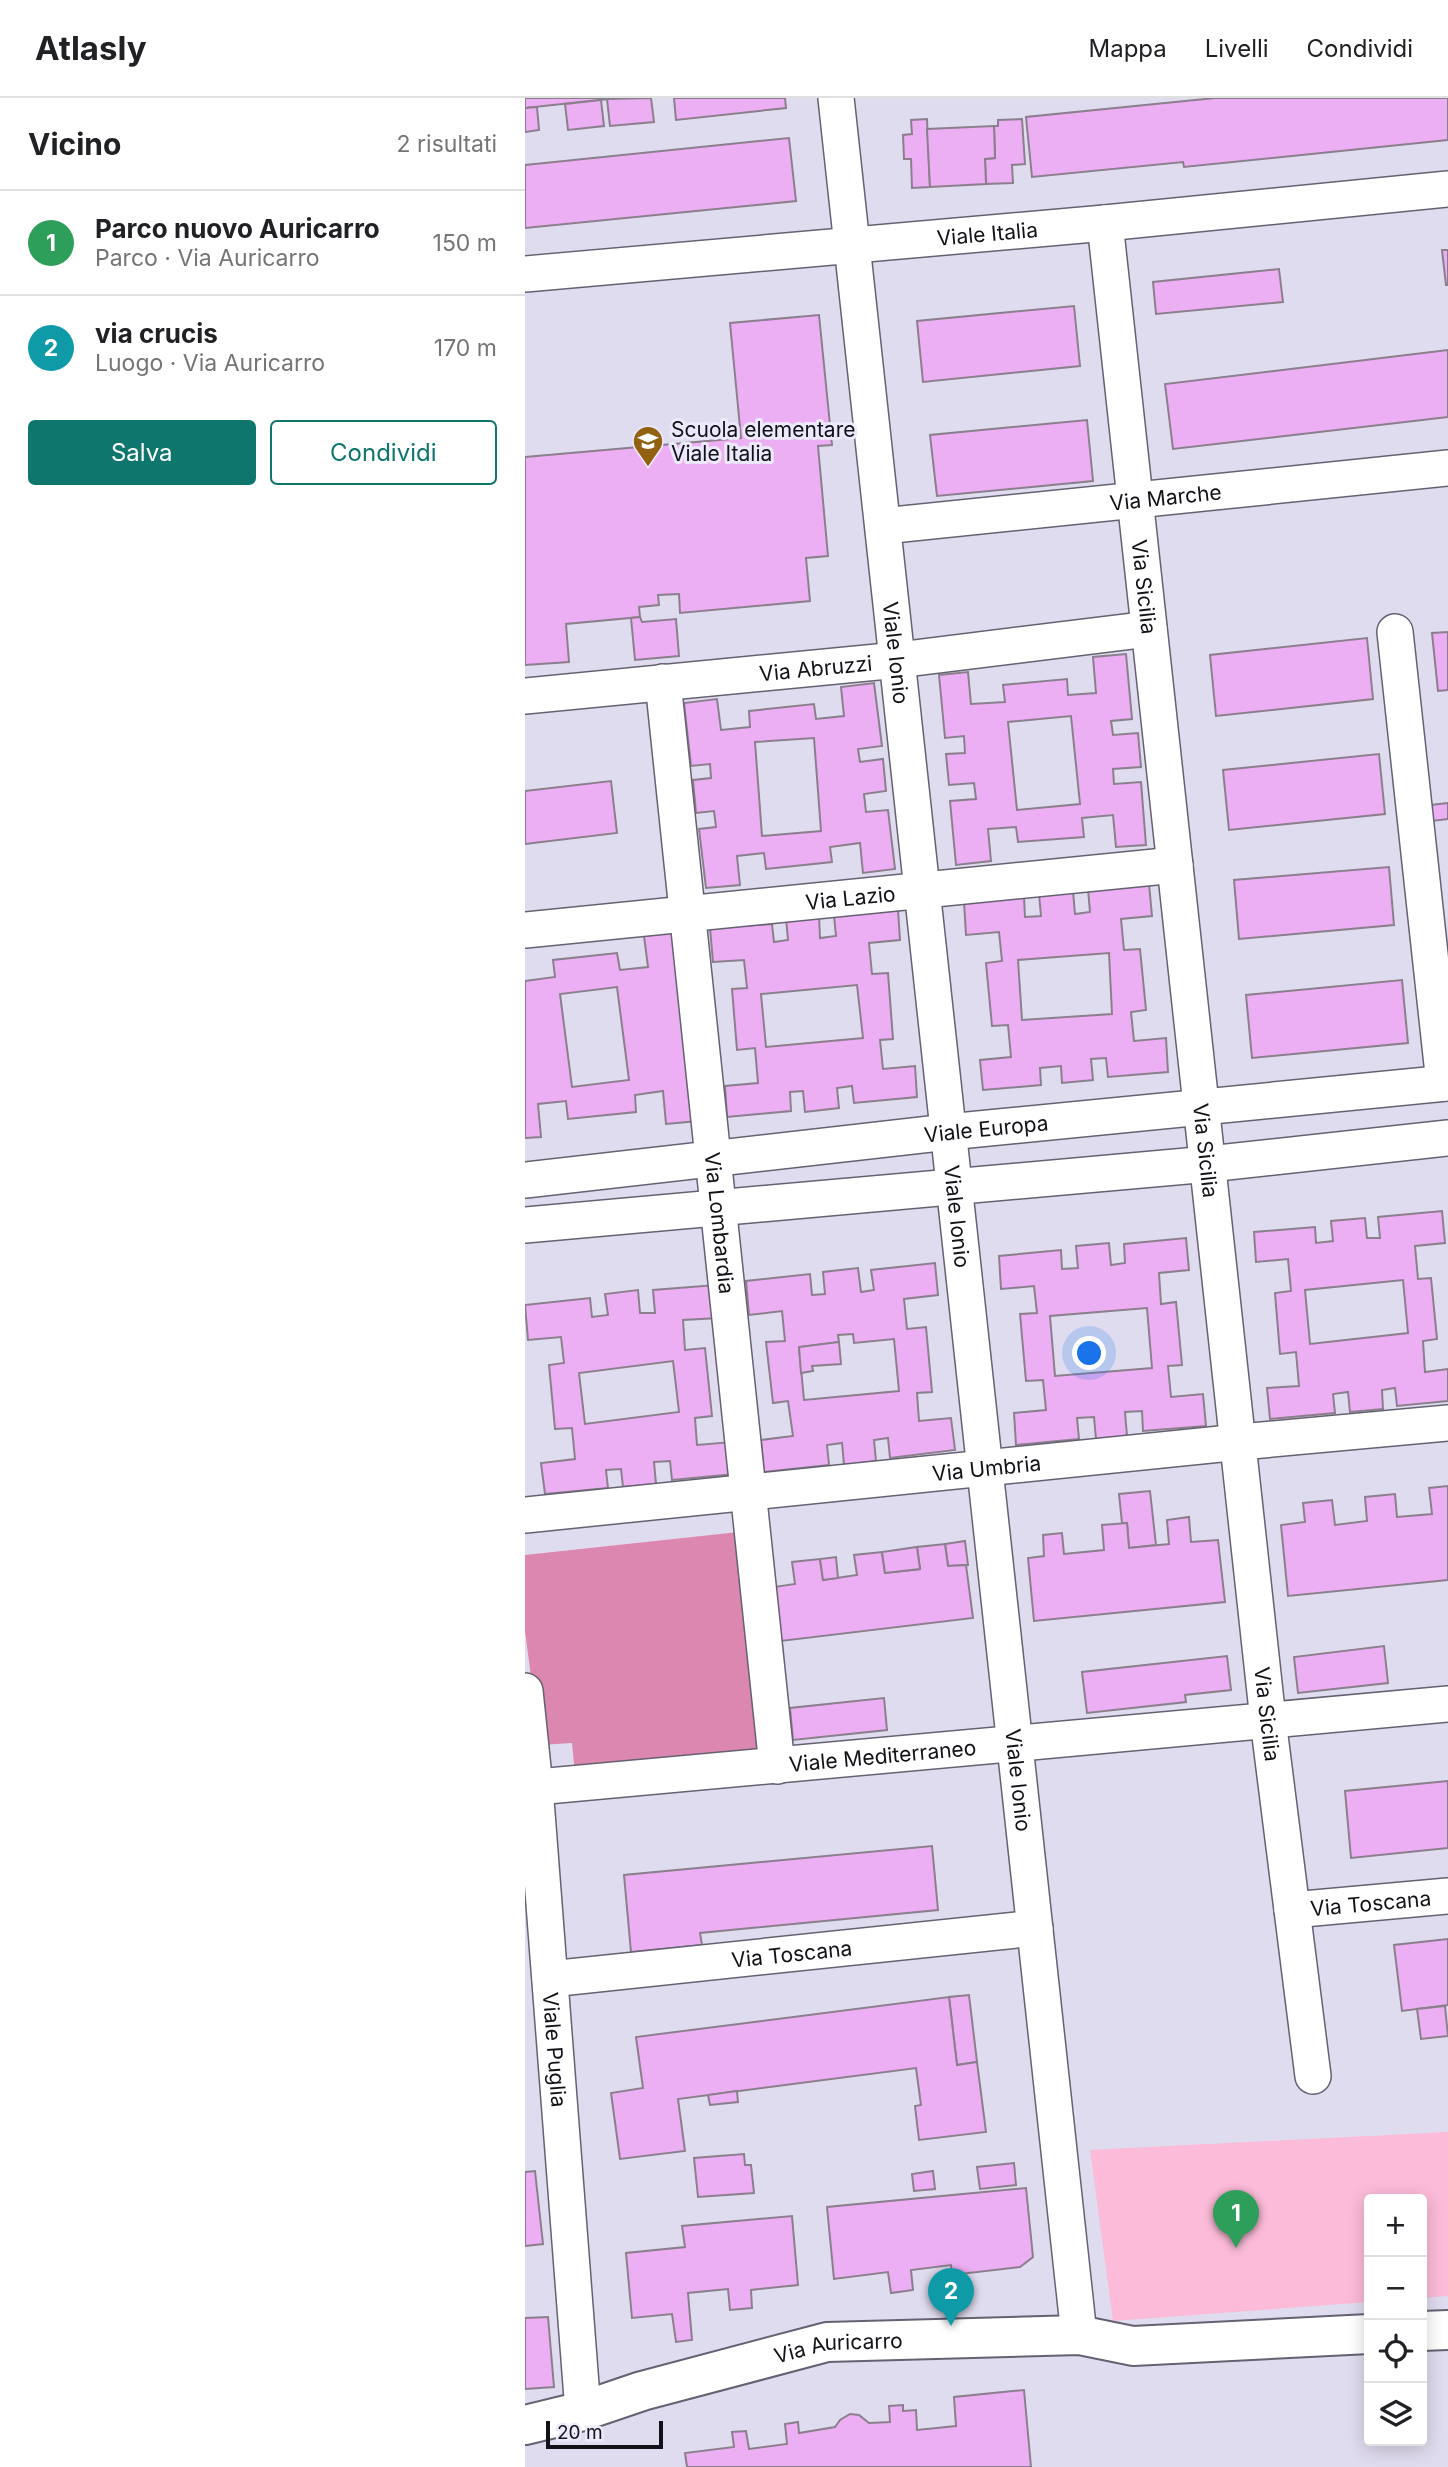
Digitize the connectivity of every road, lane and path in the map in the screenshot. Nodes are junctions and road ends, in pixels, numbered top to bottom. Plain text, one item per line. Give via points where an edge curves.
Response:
1 (836, 98) edge
2 (1448, 189) edge
3 (1105, 223) junction
4 (853, 245) junction
5 (525, 274) edge
6 (1448, 468) edge
7 (1135, 500) junction
8 (883, 526) junction
9 (1149, 629) junction
10 (1395, 632) dead end
11 (898, 660) junction
12 (663, 682) junction
13 (525, 696) edge
14 (1175, 865) junction
15 (923, 891) junction
16 (688, 914) junction
17 (525, 930) edge
18 (1446, 1083) edge
19 (1203, 1107) junction
20 (948, 1132) junction
21 (1448, 1139) edge
22 (715, 1158) junction
23 (1209, 1164) junction
24 (525, 1180) edge
25 (954, 1185) junction
26 (720, 1206) junction
27 (525, 1225) edge
28 (1448, 1423) edge
29 (1240, 1442) junction
30 (986, 1467) junction
31 (749, 1492) junction
32 (525, 1515) edge
33 (525, 1691) edge
34 (1448, 1704) edge
35 (1268, 1720) junction
36 (1016, 1744) junction
37 (777, 1766) junction
38 (530, 1788) edge
39 (1448, 1896) edge
40 (1292, 1910) junction
41 (1035, 1928) junction
42 (550, 1979) junction
43 (1313, 2076) dead end
44 (1448, 2330) edge
45 (1427, 2331) edge
46 (1364, 2334) edge
47 (1079, 2335) junction
48 (583, 2411) junction
49 (525, 2425) edge

1 - 4 street, Viale Ionio
2 - 3 street, Viale Italia
3 - 4 street, Viale Italia
3 - 7 street, Via Sicilia
4 - 5 street, Viale Italia
4 - 8 street, Viale Ionio
6 - 7 street, Via Marche
7 - 8 street, Via Marche
7 - 9 street, Via Sicilia
8 - 11 street, Viale Ionio
9 - 11 street, Via Abruzzi
9 - 14 street, Via Sicilia
10 - 18 street
11 - 12 street, Via Abruzzi
11 - 15 street, Viale Ionio
12 - 13 street, Via Abruzzi
12 - 16 street, Via Lombardia
14 - 15 street, Via Lazio
14 - 19 street, Via Sicilia
15 - 16 street, Via Lazio
15 - 20 street, Viale Ionio
16 - 17 street, Via Lazio
16 - 22 street, Via Lombardia
18 - 19 street, Viale Europa
19 - 20 street, Viale Europa
19 - 23 street, Via Sicilia
20 - 22 street, Viale Europa
20 - 25 street, Viale Ionio
21 - 23 street
22 - 24 street, Viale Europa
22 - 26 street, Via Lombardia
23 - 25 street
23 - 29 street, Via Sicilia
25 - 26 street
25 - 30 street, Viale Ionio
26 - 27 street
26 - 31 street, Via Lombardia
28 - 29 street, Via Umbria
29 - 30 street, Via Umbria
29 - 35 street, Via Sicilia
30 - 31 street, Via Umbria
30 - 36 street, Viale Ionio
31 - 32 street, Via Umbria
31 - 37 street, Via Lombardia
33 - 38 street, Viale Puglia
34 - 35 street, Viale Mediterraneo
35 - 36 street, Viale Mediterraneo
35 - 40 street, Via Sicilia
36 - 37 street, Viale Mediterraneo
36 - 41 street, Viale Ionio
37 - 38 street, Viale Mediterraneo
38 - 42 street, Viale Puglia
39 - 40 street, Via Toscana
40 - 43 street, Via Sicilia
41 - 42 street, Via Toscana
41 - 47 street, Viale Ionio
42 - 48 street, Viale Puglia
44 - 45 street
46 - 47 street, Via Auricarro via 1133,2346
47 - 48 street, Via Auricarro via 827,2342
48 - 49 street, Via Auricarro

